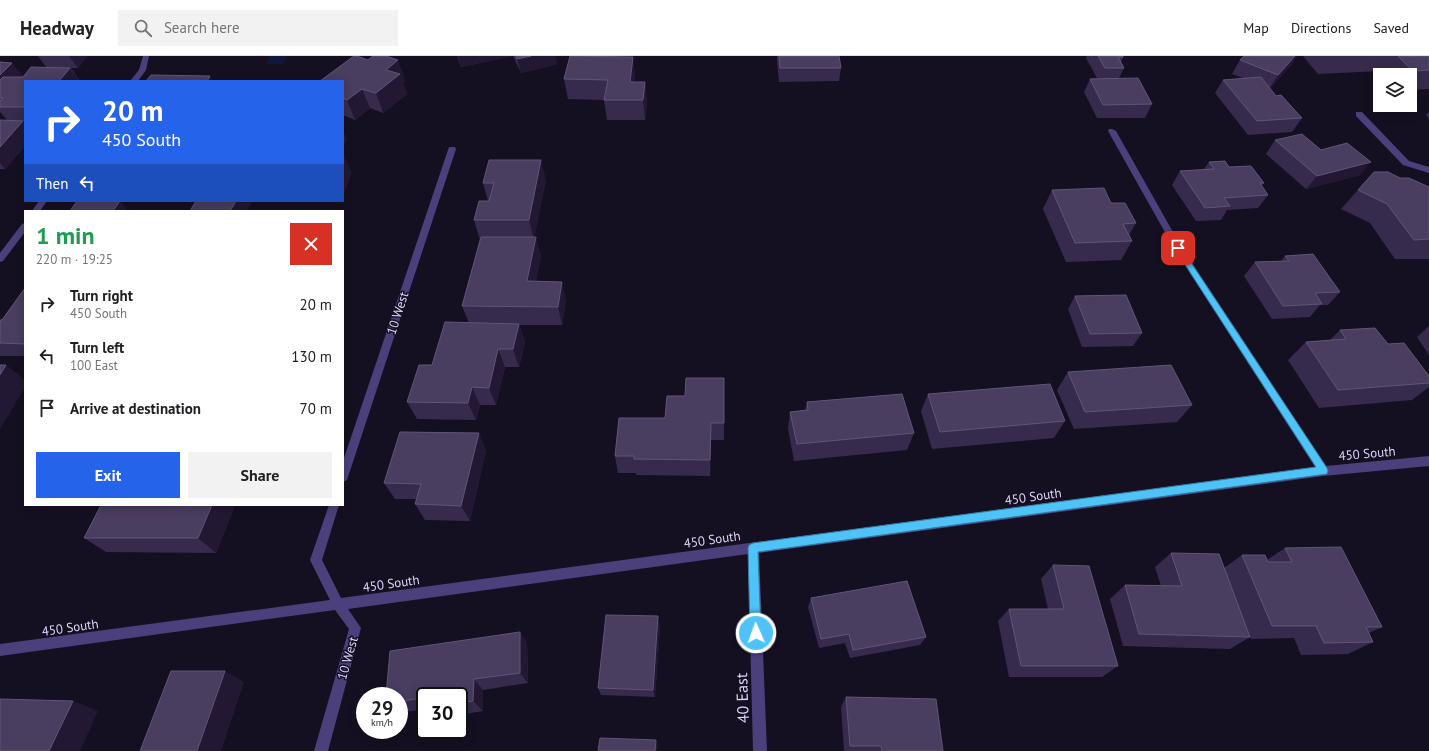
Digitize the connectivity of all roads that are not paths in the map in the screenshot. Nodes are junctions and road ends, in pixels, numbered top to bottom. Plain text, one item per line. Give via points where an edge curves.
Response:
1 (146, 56) edge
2 (135, 80) edge
3 (1359, 114) dead end
4 (1112, 131) dead end
5 (452, 149) dead end
6 (1429, 170) edge
7 (43, 202) edge
8 (37, 210) edge
9 (24, 227) edge
10 (0, 259) edge
11 (1429, 461) edge
12 (1323, 471) junction
13 (344, 474) edge
14 (334, 506) edge
15 (753, 548) junction
16 (338, 604) junction
17 (0, 650) edge
18 (321, 751) edge
19 (760, 751) edge

1 - 2 street via 142,70
3 - 6 street via 1406,163
4 - 12 street via 1178,248
5 - 13 street, 10 West
7 - 8 street
9 - 10 street
11 - 12 street, 450 South
12 - 15 street, 450 South
14 - 16 street, 10 West via 316,560
15 - 16 street, 450 South
15 - 19 street, 40 East
16 - 17 street, 450 South
16 - 18 street, 10 West via 355,628

